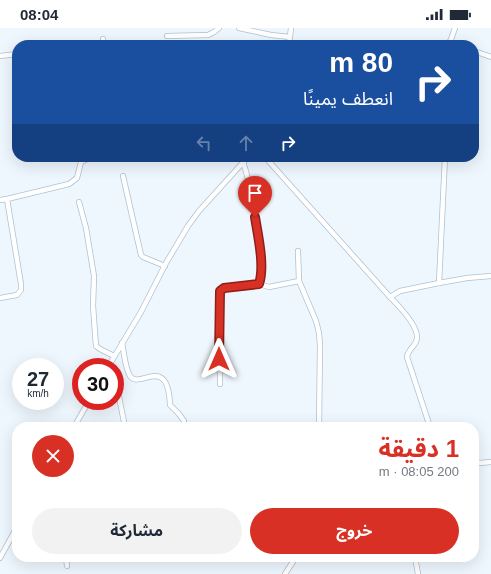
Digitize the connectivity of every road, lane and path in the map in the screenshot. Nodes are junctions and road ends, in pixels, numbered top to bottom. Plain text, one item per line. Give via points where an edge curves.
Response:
1 (219, 28) edge
2 (240, 28) edge
3 (291, 28) edge
4 (455, 28) edge
5 (167, 36) dead end
6 (290, 37) junction
7 (290, 40) edge
8 (450, 40) edge
9 (479, 53) edge
10 (12, 55) edge
11 (0, 56) edge
12 (491, 57) edge
13 (81, 162) edge
14 (243, 162) joint
15 (269, 162) edge
16 (446, 162) edge
17 (122, 176) dead end
18 (7, 199) junction
19 (0, 200) edge
20 (79, 202) dead end
21 (298, 251) dead end
22 (165, 266) junction
23 (491, 276) edge
24 (299, 281) junction
25 (439, 283) junction
26 (259, 284) junction
27 (390, 297) junction
28 (0, 298) edge
29 (122, 343) junction
30 (114, 356) joint
31 (220, 384) dead end
32 (84, 410) edge
33 (122, 410) edge
34 (77, 422) edge
35 (124, 422) edge
36 (184, 422) dead end
37 (319, 422) edge
38 (428, 422) edge
39 (479, 462) edge
40 (491, 462) edge
41 (12, 536) edge
42 (0, 558) edge
43 (67, 562) edge
44 (293, 562) edge
45 (416, 562) edge
46 (67, 566) dead end
47 (285, 574) edge
48 (418, 574) edge

1 - 5 street via 208,35
2 - 6 street
3 - 6 street
4 - 8 street
6 - 7 street
9 - 12 street
10 - 11 street
13 - 18 street via 77,178 70,184
14 - 22 street via 194,217
14 - 26 street via 248,174 258,234 261,266
15 - 27 street
16 - 25 street
17 - 22 street via 141,255
18 - 19 street
18 - 28 street via 21,287 17,295
20 - 30 street via 94,276 96,346
21 - 24 street
22 - 29 street
23 - 25 street
24 - 26 street via 269,287
24 - 37 street via 319,333
25 - 27 street via 400,291
26 - 31 street via 224,288 220,291
27 - 38 street via 417,333 417,340 407,357
29 - 30 street
29 - 36 street via 131,378 160,377 168,385 170,405
32 - 34 street
33 - 35 street
39 - 40 street
41 - 42 street
43 - 46 street
44 - 47 street
45 - 48 street

